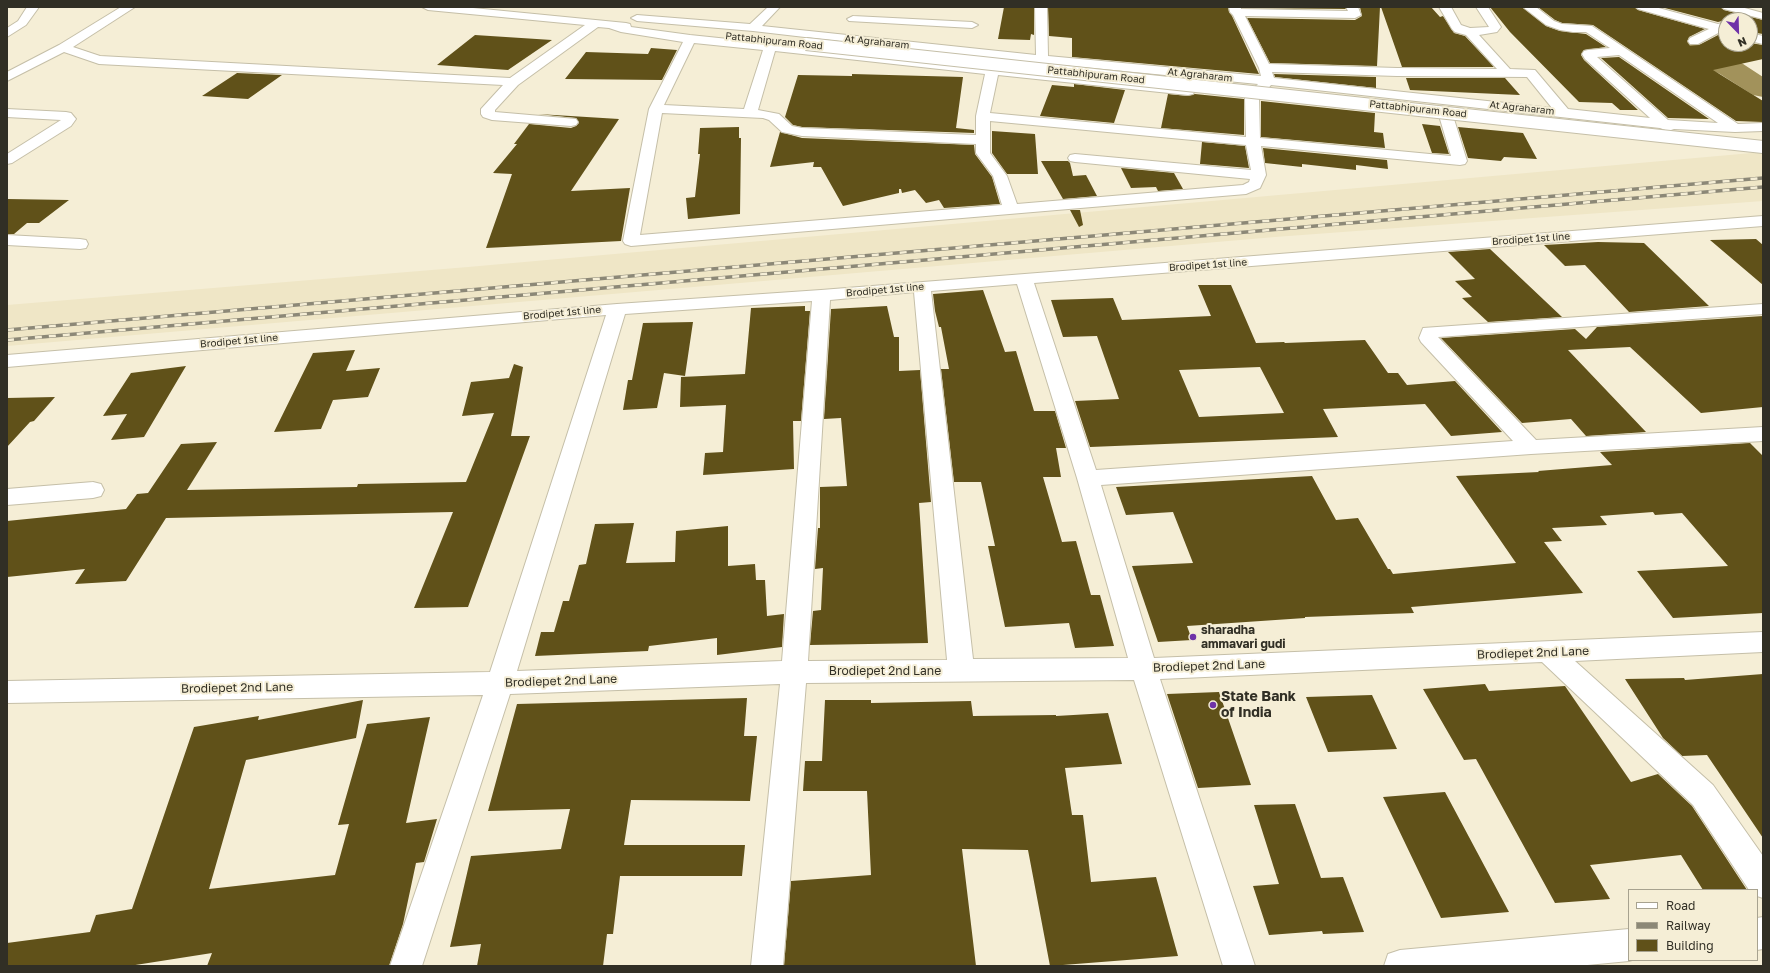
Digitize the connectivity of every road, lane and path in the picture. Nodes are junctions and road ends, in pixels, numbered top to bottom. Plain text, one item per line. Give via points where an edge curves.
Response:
1 (33, 7) edge
2 (129, 7) edge
3 (428, 7) edge
4 (517, 7) edge
5 (774, 7) edge
6 (1041, 7) edge
7 (1352, 7) edge
8 (1445, 7) edge
9 (1482, 7) edge
10 (1528, 7) edge
11 (1642, 7) edge
12 (1728, 7) edge
13 (1759, 7) edge
14 (1236, 10) edge
15 (1749, 12) joint
16 (649, 13) edge
17 (974, 13) dead end
18 (853, 19) dead end
19 (614, 22) junction
20 (596, 23) junction
21 (972, 25) junction
22 (1718, 26) edge
23 (753, 28) junction
24 (1718, 31) edge
25 (1470, 32) junction
26 (7, 33) edge
27 (690, 39) junction
28 (1694, 41) dead end
29 (807, 42) junction
30 (770, 47) junction
31 (63, 48) junction
32 (1620, 51) junction
33 (969, 52) junction
34 (1042, 59) junction
35 (1265, 68) junction
36 (992, 71) junction
37 (1507, 73) junction
38 (7, 76) edge
39 (1268, 81) junction
40 (513, 82) junction
41 (1252, 98) junction
42 (656, 108) junction
43 (1563, 112) junction
44 (7, 113) edge
45 (750, 113) junction
46 (983, 116) junction
47 (1447, 119) junction
48 (571, 122) dead end
49 (1666, 124) junction
50 (1763, 127) edge
51 (1735, 128) junction
52 (982, 140) junction
53 (1763, 141) edge
54 (1253, 142) junction
55 (1682, 142) junction
56 (1763, 147) edge
57 (1075, 158) dead end
58 (7, 160) edge
59 (1259, 175) junction
60 (1011, 210) junction
61 (1763, 221) edge
62 (7, 240) edge
63 (80, 244) dead end
64 (1024, 279) junction
65 (922, 286) junction
66 (821, 296) junction
67 (617, 309) junction
68 (1763, 309) edge
69 (7, 361) edge
70 (1763, 434) edge
71 (1531, 447) junction
72 (1088, 478) junction
73 (93, 490) dead end
74 (7, 497) edge
75 (1763, 642) edge
76 (1549, 652) junction
77 (1144, 669) junction
78 (962, 671) junction
79 (794, 672) junction
80 (500, 683) junction
81 (7, 692) edge
82 (1763, 882) edge
83 (1628, 945) edge
84 (406, 966) edge
85 (767, 966) edge
86 (1239, 966) edge
87 (1400, 966) edge

1 - 26 street via 22,23
2 - 31 street
3 - 20 street, Pattabhipuram Road
4 - 19 street, Pattabhipuram Road
5 - 23 street
6 - 34 street
7 - 14 street via 1356,15
8 - 25 street via 1456,27
9 - 25 street via 1495,27 1488,32
10 - 32 street via 1560,27 1588,28
11 - 22 street
12 - 15 street
13 - 15 street
14 - 35 street
16 - 19 street, At Agraharam
16 - 23 street, At Agraharam
17 - 21 street
18 - 21 street
19 - 20 street, Pattabhipuram Road
19 - 27 street via 621,29
19 - 29 street, Pattabhipuram Road
20 - 40 street
21 - 33 street
23 - 33 street, At Agraharam
24 - 28 street
25 - 37 street
27 - 30 street
27 - 42 street
29 - 53 street, Pattabhipuram Road
29 - 56 street, Pattabhipuram Road, bridge
30 - 36 street
30 - 45 street
31 - 38 street
31 - 40 street via 99,60
32 - 49 street via 1588,54
32 - 51 street
33 - 34 street, At Agraharam
34 - 39 street, At Agraharam
35 - 37 street
35 - 39 street
36 - 41 street
36 - 46 street
37 - 43 street via 1531,73
39 - 41 street
39 - 43 street, At Agraharam
40 - 48 street via 488,109 488,114
41 - 47 street
41 - 54 street
42 - 45 street
42 - 60 street via 631,241
43 - 49 street, At Agraharam
44 - 58 street via 66,116 69,119
45 - 52 street via 774,117 793,131
46 - 52 street
46 - 54 street
47 - 54 street via 1460,161
47 - 55 street
49 - 51 street, At Agraharam
49 - 55 street
50 - 51 street, At Agraharam
52 - 60 street via 983,153 1000,176
53 - 55 street via 1718,146
54 - 59 street
57 - 59 street
59 - 60 street via 1255,185 1246,189
61 - 64 street, Brodipet 1st line
62 - 63 street
64 - 65 street, Brodipet 1st line
64 - 72 street
65 - 66 street, Brodipet 1st line
65 - 78 street
66 - 67 street, Brodipet 1st line
66 - 79 street
67 - 69 street, Brodipet 1st line
67 - 80 street
68 - 71 street via 1430,332 1428,338
70 - 71 street
71 - 72 street
72 - 77 street
73 - 74 street
75 - 76 street, Brodiepet 2nd Lane
76 - 77 street, Brodiepet 2nd Lane
76 - 82 street via 1703,795
77 - 78 street, Brodiepet 2nd Lane
77 - 86 street
78 - 79 street, Brodiepet 2nd Lane
79 - 80 street, Brodiepet 2nd Lane
79 - 85 street
80 - 81 street, Brodiepet 2nd Lane
80 - 84 street
83 - 87 street

